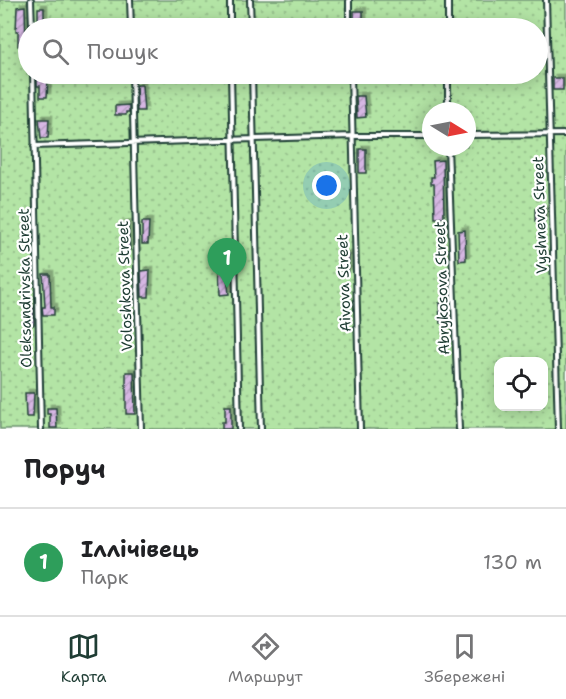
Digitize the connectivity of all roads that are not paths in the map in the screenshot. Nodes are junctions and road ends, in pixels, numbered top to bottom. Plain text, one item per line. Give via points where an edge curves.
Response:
1 (31, 0) edge
2 (130, 0) edge
3 (230, 0) edge
4 (250, 0) edge
5 (349, 0) edge
6 (448, 0) edge
7 (546, 0) edge
8 (32, 18) edge
9 (130, 18) edge
10 (230, 18) edge
11 (251, 18) edge
12 (349, 18) edge
13 (448, 18) edge
14 (547, 18) edge
15 (548, 67) edge
16 (33, 84) edge
17 (132, 84) edge
18 (231, 84) edge
19 (252, 84) edge
20 (351, 84) edge
21 (448, 84) edge
22 (448, 102) edge
23 (550, 134) junction
24 (566, 134) edge
25 (476, 135) edge
26 (352, 136) junction
27 (422, 136) edge
28 (254, 139) junction
29 (232, 140) junction
30 (134, 143) junction
31 (34, 146) junction
32 (448, 156) edge
33 (40, 429) edge
34 (141, 429) edge
35 (239, 429) edge
36 (261, 429) edge
37 (360, 429) edge
38 (459, 429) edge
39 (558, 429) edge

1 - 8 lane
2 - 9 lane
3 - 10 lane
4 - 11 lane
5 - 12 lane
6 - 13 lane
7 - 14 lane, Vyshneva Street
15 - 23 lane, Vyshneva Street
16 - 31 lane, Oleksandrivska Street
17 - 30 lane, Voloshkova Street
18 - 29 lane
19 - 28 lane
20 - 26 lane, Aivova Street
21 - 22 lane
23 - 24 lane
23 - 25 lane
23 - 39 lane, Vyshneva Street
26 - 27 lane
26 - 28 lane
26 - 37 lane, Aivova Street
28 - 29 lane
28 - 36 lane
29 - 30 lane
29 - 35 lane
30 - 31 lane
30 - 34 lane, Voloshkova Street
31 - 33 lane, Oleksandrivska Street
32 - 38 lane, Abrykosova Street

